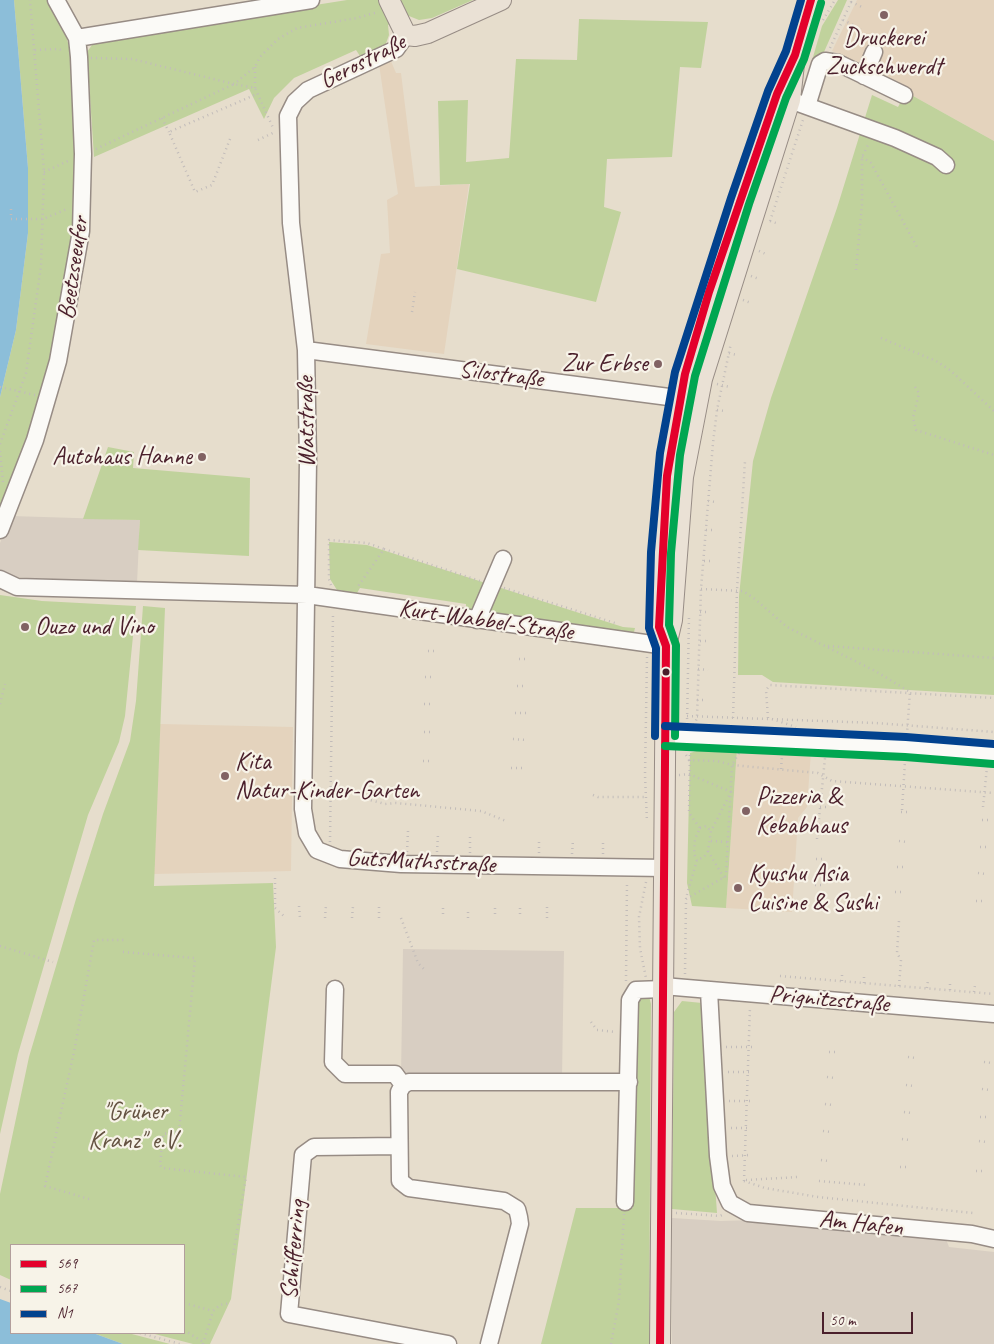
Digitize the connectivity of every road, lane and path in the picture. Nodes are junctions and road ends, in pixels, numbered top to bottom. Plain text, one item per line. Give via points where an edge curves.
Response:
1 (30, 0) edge
2 (56, 0) edge
3 (311, 0) edge
4 (501, 0) edge
5 (811, 0) edge
6 (851, 1) edge
7 (390, 4) edge
8 (862, 6) dead end
9 (843, 20) junction
10 (861, 29) dead end
11 (406, 35) junction
12 (76, 38) junction
13 (35, 50) junction
14 (874, 52) dead end
15 (795, 56) junction
16 (83, 57) junction
17 (825, 61) junction
18 (255, 67) junction
19 (864, 76) junction
20 (234, 84) junction
21 (255, 88) junction
22 (308, 90) joint
23 (257, 94) junction
24 (904, 96) dead end
25 (798, 103) junction
26 (162, 118) junction
27 (875, 130) junction
28 (282, 131) junction
29 (168, 132) junction
30 (230, 139) dead end
31 (258, 140) dead end
32 (83, 154) junction
33 (862, 157) junction
34 (946, 165) dead end
35 (44, 172) junction
36 (83, 202) junction
37 (11, 209) dead end
38 (43, 219) junction
39 (770, 221) junction
40 (779, 224) dead end
41 (767, 228) dead end
42 (762, 243) dead end
43 (916, 246) dead end
44 (759, 251) junction
45 (768, 255) dead end
46 (756, 259) dead end
47 (753, 267) dead end
48 (856, 270) dead end
49 (750, 275) junction
50 (759, 279) dead end
51 (748, 283) dead end
52 (415, 292) dead end
53 (745, 292) dead end
54 (742, 300) junction
55 (751, 303) dead end
56 (740, 309) dead end
57 (412, 312) dead end
58 (733, 335) dead end
59 (881, 338) dead end
60 (306, 350) junction
61 (729, 353) junction
62 (737, 356) dead end
63 (722, 385) junction
64 (0, 387) edge
65 (730, 387) dead end
66 (915, 387) dead end
67 (19, 392) junction
68 (689, 400) junction
69 (717, 410) junction
70 (994, 411) edge
71 (725, 412) dead end
72 (0, 444) edge
73 (994, 455) edge
74 (745, 461) dead end
75 (708, 501) junction
76 (716, 502) dead end
77 (0, 529) edge
78 (706, 530) junction
79 (714, 530) dead end
80 (503, 559) dead end
81 (703, 560) junction
82 (712, 561) dead end
83 (0, 579) edge
84 (701, 589) junction
85 (737, 590) junction
86 (353, 594) dead end
87 (307, 595) junction
88 (333, 599) junction
89 (690, 607) dead end
90 (700, 612) junction
91 (709, 612) dead end
92 (477, 620) junction
93 (699, 641) junction
94 (708, 641) dead end
95 (333, 643) junction
96 (339, 643) dead end
97 (666, 646) junction
98 (826, 646) junction
99 (428, 651) dead end
100 (434, 651) dead end
101 (994, 658) edge
102 (519, 659) dead end
103 (528, 659) dead end
104 (698, 669) junction
105 (332, 670) junction
106 (338, 670) dead end
107 (708, 670) dead end
108 (425, 677) dead end
109 (434, 677) dead end
110 (5, 684) dead end
111 (516, 686) dead end
112 (528, 686) dead end
113 (910, 692) junction
114 (332, 698) junction
115 (338, 698) dead end
116 (994, 698) edge
117 (697, 700) junction
118 (708, 700) dead end
119 (0, 704) edge
120 (424, 704) dead end
121 (434, 704) dead end
122 (515, 713) dead end
123 (527, 714) dead end
124 (797, 714) dead end
125 (822, 715) dead end
126 (687, 716) junction
127 (849, 717) dead end
128 (697, 718) junction
129 (733, 718) junction
130 (768, 718) junction
131 (877, 718) dead end
132 (797, 720) junction
133 (822, 721) junction
134 (828, 721) junction
135 (849, 722) junction
136 (944, 722) dead end
137 (876, 724) junction
138 (968, 724) dead end
139 (908, 725) junction
140 (991, 725) dead end
141 (944, 728) junction
142 (967, 730) junction
143 (424, 732) dead end
144 (433, 732) dead end
145 (992, 732) edge
146 (665, 736) junction
147 (686, 737) junction
148 (513, 740) dead end
149 (526, 740) dead end
150 (826, 743) junction
151 (906, 747) junction
152 (741, 752) dead end
153 (782, 754) dead end
154 (991, 754) edge
155 (331, 756) junction
156 (337, 756) dead end
157 (423, 761) dead end
158 (433, 761) dead end
159 (732, 764) junction
160 (511, 768) dead end
161 (525, 768) dead end
162 (782, 769) junction
163 (689, 774) junction
164 (665, 775) junction
165 (823, 776) junction
166 (331, 782) junction
167 (337, 783) dead end
168 (903, 786) junction
169 (731, 792) junction
170 (985, 792) junction
171 (994, 793) edge
172 (593, 795) dead end
173 (645, 797) junction
174 (366, 799) dead end
175 (820, 807) junction
176 (828, 807) dead end
177 (983, 807) dead end
178 (331, 811) junction
179 (337, 811) dead end
180 (909, 812) dead end
181 (982, 820) dead end
182 (989, 820) dead end
183 (506, 821) dead end
184 (648, 828) dead end
185 (700, 828) junction
186 (408, 831) dead end
187 (711, 831) junction
188 (818, 834) junction
189 (826, 834) dead end
190 (818, 839) dead end
191 (711, 841) junction
192 (899, 841) dead end
193 (728, 842) junction
194 (906, 842) dead end
195 (980, 847) dead end
196 (988, 847) dead end
197 (708, 851) junction
198 (330, 856) junction
199 (816, 859) dead end
200 (697, 860) junction
201 (823, 860) dead end
202 (406, 864) junction
203 (897, 866) dead end
204 (905, 867) dead end
205 (627, 868) junction
206 (656, 868) junction
207 (978, 873) dead end
208 (986, 874) dead end
209 (274, 878) dead end
210 (725, 878) junction
211 (814, 885) dead end
212 (821, 885) dead end
213 (895, 892) dead end
214 (903, 892) dead end
215 (686, 898) junction
216 (976, 901) dead end
217 (983, 901) dead end
218 (299, 906) dead end
219 (326, 906) dead end
220 (352, 906) dead end
221 (379, 906) dead end
222 (547, 907) dead end
223 (443, 908) dead end
224 (468, 908) dead end
225 (494, 908) dead end
226 (520, 908) dead end
227 (621, 908) dead end
228 (626, 908) junction
229 (286, 918) dead end
230 (300, 918) dead end
231 (326, 918) dead end
232 (352, 918) dead end
233 (379, 918) dead end
234 (401, 918) dead end
235 (443, 918) dead end
236 (468, 918) dead end
237 (495, 918) dead end
238 (520, 918) dead end
239 (547, 918) dead end
240 (899, 920) dead end
241 (640, 938) junction
242 (649, 938) dead end
243 (125, 940) dead end
244 (621, 941) dead end
245 (626, 941) junction
246 (0, 946) edge
247 (124, 952) dead end
248 (53, 962) dead end
249 (426, 971) dead end
250 (820, 972) dead end
251 (620, 973) dead end
252 (626, 973) junction
253 (842, 974) dead end
254 (864, 975) dead end
255 (780, 976) dead end
256 (820, 979) junction
257 (928, 980) dead end
258 (842, 981) junction
259 (950, 982) dead end
260 (864, 983) junction
261 (975, 985) dead end
262 (899, 986) junction
263 (659, 988) junction
264 (684, 988) junction
265 (927, 988) junction
266 (335, 989) dead end
267 (950, 990) junction
268 (709, 991) junction
269 (974, 992) junction
270 (632, 994) junction
271 (750, 994) junction
272 (994, 994) edge
273 (994, 1014) edge
274 (592, 1022) dead end
275 (630, 1032) junction
276 (713, 1047) junction
277 (749, 1047) junction
278 (754, 1047) dead end
279 (829, 1052) dead end
280 (837, 1052) dead end
281 (908, 1058) dead end
282 (916, 1058) dead end
283 (984, 1062) dead end
284 (992, 1063) dead end
285 (714, 1072) junction
286 (748, 1072) junction
287 (753, 1072) dead end
288 (827, 1077) dead end
289 (835, 1078) dead end
290 (629, 1082) junction
291 (403, 1085) junction
292 (906, 1085) dead end
293 (914, 1086) dead end
294 (982, 1090) dead end
295 (990, 1090) dead end
296 (715, 1101) junction
297 (747, 1101) junction
298 (752, 1101) dead end
299 (825, 1104) dead end
300 (832, 1105) dead end
301 (904, 1112) dead end
302 (912, 1113) dead end
303 (980, 1117) dead end
304 (988, 1118) dead end
305 (717, 1128) junction
306 (746, 1128) junction
307 (751, 1128) dead end
308 (823, 1132) dead end
309 (831, 1132) dead end
310 (902, 1139) dead end
311 (909, 1140) dead end
312 (978, 1141) dead end
313 (986, 1142) dead end
314 (399, 1146) junction
315 (750, 1155) dead end
316 (718, 1156) junction
317 (745, 1156) junction
318 (821, 1160) dead end
319 (828, 1161) dead end
320 (900, 1167) dead end
321 (907, 1167) dead end
322 (976, 1171) dead end
323 (984, 1171) dead end
324 (798, 1177) dead end
325 (744, 1181) junction
326 (820, 1181) dead end
327 (867, 1185) dead end
328 (89, 1199) dead end
329 (625, 1202) joint
330 (730, 1203) junction
331 (674, 1213) dead end
332 (973, 1213) dead end
333 (994, 1239) edge
334 (233, 1255) dead end
335 (185, 1303) edge
336 (231, 1303) dead end
337 (214, 1311) junction
338 (185, 1331) edge
339 (144, 1334) edge
340 (203, 1343) edge
341 (180, 1344) edge
342 (448, 1344) edge
343 (489, 1344) edge
344 (612, 1344) edge
345 (660, 1344) edge

1 - 13 path
2 - 12 street, Beetzseeufer
3 - 12 street
4 - 11 main road, Gerostraße via 428,33
5 - 15 main road
6 - 8 path
6 - 9 path
7 - 11 main road
7 - 18 path via 357,18 297,28 278,39 260,56
9 - 10 path
9 - 17 path
11 - 22 street, Gerostraße via 396,48
12 - 16 street, Beetzseeufer
13 - 16 path via 59,49
13 - 35 path
14 - 19 street
15 - 25 main road
15 - 68 main road via 776,94 718,265 685,374
16 - 20 path via 132,59
16 - 32 street, Beetzseeufer
17 - 19 street via 832,61
17 - 25 street via 820,64
18 - 20 path
18 - 21 path
19 - 24 street
20 - 21 path
20 - 26 path
21 - 23 path
22 - 28 street, Watstraße via 295,102
23 - 28 path
23 - 29 path
25 - 27 street
25 - 39 path
25 - 68 main road
26 - 29 path
26 - 32 path
27 - 33 path
27 - 34 street via 937,157
28 - 31 path
28 - 60 street, Watstraße
29 - 30 path via 195,192 212,185
32 - 35 path
32 - 36 street, Beetzseeufer
33 - 43 path via 871,163
33 - 48 path
35 - 38 path
36 - 38 path
36 - 77 street, Beetzseeufer via 81,231 58,361 35,440
37 - 38 path via 11,219
38 - 67 path via 42,266 26,373
39 - 40 path
39 - 41 path
42 - 44 path
44 - 45 path
44 - 46 path
47 - 49 path
49 - 50 path
49 - 51 path
52 - 57 path
53 - 54 path
54 - 55 path
54 - 56 path
58 - 61 path
59 - 70 path via 950,370
60 - 68 street, Silostraße
60 - 87 street, Watstraße
61 - 62 path
61 - 63 path
63 - 65 path
63 - 69 path
64 - 67 path
66 - 73 path via 919,393 913,418 916,430
67 - 72 path
68 - 97 main road via 667,476 659,627
69 - 71 path
69 - 75 path
74 - 85 path
75 - 76 path
75 - 78 path
78 - 79 path
78 - 81 path
80 - 92 street
81 - 82 path
81 - 84 path
83 - 87 street via 17,587
84 - 85 path
84 - 90 path
85 - 98 path via 755,599 787,626
85 - 129 path
86 - 88 path via 384,549 367,543 328,540 329,579 337,592
87 - 88 street, Kurt-Wabbel-Straße
87 - 198 street, GutsMuthsstraße via 304,822 311,842
88 - 92 street, Kurt-Wabbel-Straße
88 - 95 path
89 - 126 path
90 - 91 path
90 - 93 path
92 - 97 street, Kurt-Wabbel-Straße
93 - 94 path
93 - 104 path
95 - 96 path
95 - 105 path
97 - 146 main road
98 - 101 path
98 - 113 path
99 - 100 path
102 - 103 path
104 - 107 path
104 - 117 path
105 - 106 path
105 - 114 path
108 - 109 path
110 - 119 path
111 - 112 path
113 - 116 path
113 - 130 path via 770,685 766,690
113 - 139 path
114 - 115 path
114 - 155 path
117 - 118 path
117 - 128 path
120 - 121 path
122 - 123 path
124 - 132 path
125 - 133 path
126 - 128 path
126 - 147 path
127 - 135 path
128 - 129 path
129 - 130 path
130 - 132 path
131 - 137 path
132 - 133 path
133 - 134 path
134 - 135 path
134 - 150 path
135 - 137 path
136 - 141 path
137 - 139 path
138 - 142 path
139 - 141 path
139 - 151 path
140 - 145 path
141 - 142 path
142 - 145 path
143 - 144 path
146 - 147 street
146 - 164 main road
147 - 150 street
147 - 159 path via 689,760
148 - 149 path
150 - 151 street
150 - 165 path
151 - 154 street
151 - 168 path
152 - 159 path
153 - 162 path
154 - 170 path
155 - 156 path
155 - 166 path
157 - 158 path
159 - 162 path
159 - 169 path
160 - 161 path
162 - 165 path
163 - 164 path
163 - 169 path
163 - 185 path via 689,813
164 - 173 path via 645,775
164 - 206 main road
165 - 168 path via 832,781
165 - 175 path
166 - 167 path
166 - 178 path
168 - 170 path
168 - 180 path via 902,811
169 - 187 path
169 - 193 path
170 - 171 path
170 - 177 path
172 - 173 path
173 - 184 path
174 - 183 path via 385,804 481,811
175 - 176 path
175 - 188 path
178 - 179 path
178 - 198 path
181 - 182 path
185 - 187 path via 706,826
185 - 200 path via 694,847
186 - 202 path
187 - 191 path
188 - 189 path
188 - 190 path
191 - 193 path
191 - 197 path
192 - 194 path
193 - 210 path
195 - 196 path
197 - 200 path
197 - 210 path
198 - 202 street, GutsMuthsstraße
199 - 201 path
200 - 215 path
202 - 205 street, GutsMuthsstraße
203 - 204 path
205 - 206 street, GutsMuthsstraße
205 - 228 path
206 - 241 path via 639,917
206 - 263 main road
207 - 208 path
209 - 229 path via 275,908
210 - 215 path
211 - 212 path
213 - 214 path
215 - 264 path
216 - 217 path
218 - 230 path
219 - 231 path
220 - 232 path
221 - 233 path
222 - 239 path
223 - 235 path
224 - 236 path
225 - 237 path
226 - 238 path
227 - 228 path
228 - 245 path
234 - 249 path via 418,963
240 - 262 path
241 - 242 path
241 - 263 path via 643,967
243 - 328 path via 94,940 45,1186
244 - 245 path
245 - 252 path
246 - 248 path
247 - 334 path via 195,958 179,1132 163,1134 160,1166 246,1177
250 - 256 path
251 - 252 path
252 - 270 path via 626,988
253 - 258 path
254 - 260 path
255 - 256 path
256 - 258 path
257 - 265 path
258 - 260 path
259 - 267 path
260 - 262 path
261 - 269 path
262 - 265 path
263 - 264 street, Prignitzstraße
263 - 270 street, Prignitzstraße via 636,990
263 - 345 main road
264 - 268 street, Prignitzstraße
265 - 267 path
266 - 291 street via 334,1062 345,1074 395,1074
267 - 269 path
268 - 271 street, Prignitzstraße
268 - 276 street
269 - 272 path
270 - 275 street
271 - 273 street, Prignitzstraße
271 - 277 path
274 - 275 path via 597,1030
275 - 290 street
276 - 277 path
276 - 285 street
277 - 278 path
277 - 286 path
279 - 280 path
281 - 282 path
283 - 284 path
285 - 286 path
285 - 296 street
286 - 287 path
286 - 297 path
288 - 289 path
290 - 291 street via 409,1082
290 - 329 street
291 - 314 street via 399,1092
292 - 293 path
294 - 295 path
296 - 297 path
296 - 305 street
297 - 298 path
297 - 306 path
299 - 300 path
301 - 302 path
303 - 304 path
305 - 306 path
305 - 316 street
306 - 307 path
306 - 317 path
308 - 309 path
310 - 311 path
312 - 313 path
314 - 342 street, Schifferring via 314,1147 303,1155 289,1314
314 - 343 street via 400,1181 409,1188 504,1201 517,1209 520,1224
315 - 317 path
316 - 317 path
316 - 330 street via 722,1186
317 - 325 path
318 - 319 path
320 - 321 path
322 - 323 path
324 - 325 path
325 - 332 path via 818,1197
326 - 327 path
329 - 344 path via 619,1301
330 - 331 path via 720,1216
330 - 333 street, Am Hafen via 748,1213 972,1234
335 - 337 path
336 - 337 path via 220,1305
337 - 340 path
338 - 340 path
339 - 341 path

